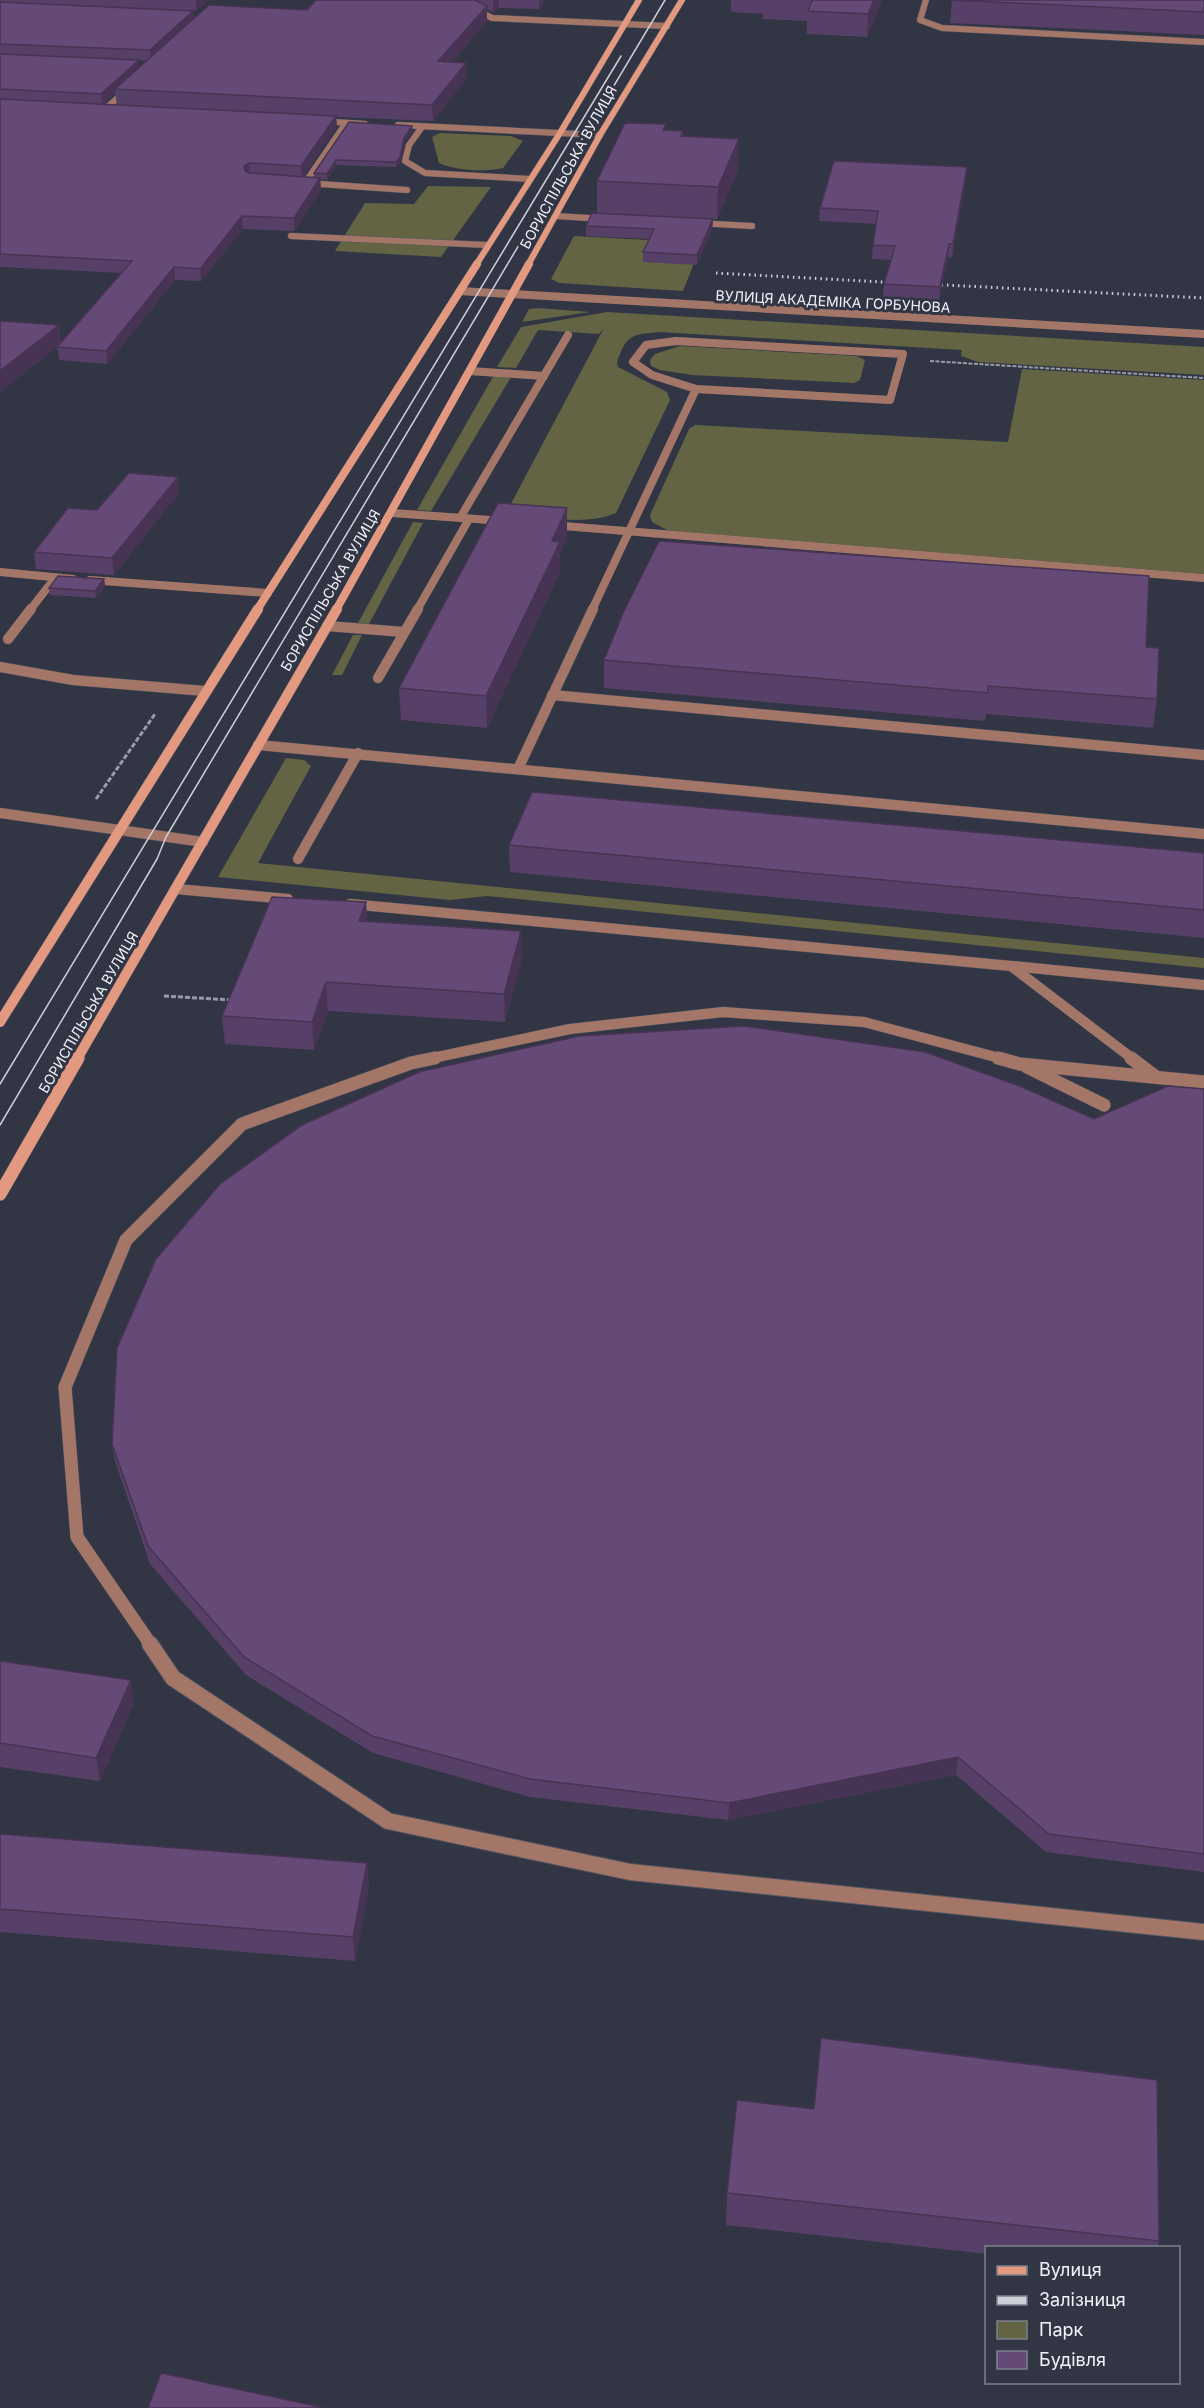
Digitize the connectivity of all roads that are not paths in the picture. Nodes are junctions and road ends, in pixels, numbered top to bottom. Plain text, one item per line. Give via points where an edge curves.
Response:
1 (458, 0) edge
2 (639, 0) edge
3 (682, 0) edge
4 (926, 0) edge
5 (625, 24) junction
6 (667, 26) junction
7 (1204, 42) edge
8 (136, 81) edge
9 (93, 110) edge
10 (104, 110) junction
11 (116, 111) edge
12 (311, 121) edge
13 (346, 123) junction
14 (378, 124) edge
15 (389, 125) edge
16 (422, 126) junction
17 (560, 133) junction
18 (600, 135) junction
19 (530, 179) junction
20 (294, 183) edge
21 (305, 183) junction
22 (407, 190) dead end
23 (556, 216) junction
24 (618, 219) edge
25 (685, 222) edge
26 (752, 226) dead end
27 (291, 236) edge
28 (487, 245) junction
29 (460, 291) junction
30 (515, 294) junction
31 (1204, 334) edge
32 (568, 335) dead end
33 (470, 371) junction
34 (544, 376) junction
35 (696, 389) junction
36 (392, 513) junction
37 (465, 518) junction
38 (513, 522) edge
39 (536, 524) edge
40 (630, 531) junction
41 (0, 572) edge
42 (56, 578) junction
43 (1204, 578) edge
44 (268, 593) junction
45 (327, 626) junction
46 (404, 632) junction
47 (4, 638) edge
48 (0, 649) edge
49 (0, 667) edge
50 (378, 678) dead end
51 (205, 691) junction
52 (552, 695) junction
53 (258, 745) junction
54 (358, 753) junction
55 (1204, 755) edge
56 (518, 768) junction
57 (0, 813) edge
58 (121, 831) junction
59 (1204, 834) edge
60 (203, 842) junction
61 (298, 859) dead end
62 (176, 889) junction
63 (298, 900) edge
64 (333, 903) edge
65 (1011, 966) junction
66 (1204, 985) edge
67 (0, 1022) edge
68 (1020, 1064) junction
69 (1156, 1077) junction
70 (1204, 1082) edge
71 (1104, 1105) dead end
72 (0, 1194) edge
73 (1204, 1932) edge

1 - 5 street via 492,18
2 - 5 main road, БОРИСПІЛЬСЬКА ВУЛИЦЯ
3 - 6 main road, БОРИСПІЛЬСЬКА ВУЛИЦЯ
4 - 7 street via 920,20 942,28
5 - 6 street
5 - 17 main road, БОРИСПІЛЬСЬКА ВУЛИЦЯ
6 - 18 main road, БОРИСПІЛЬСЬКА ВУЛИЦЯ
8 - 10 street
9 - 10 street
10 - 11 street
12 - 13 street
13 - 14 street
13 - 21 street
15 - 16 street
16 - 17 street
16 - 19 street via 409,145 405,161 425,173
17 - 18 street
17 - 19 main road, БОРИСПІЛЬСЬКА ВУЛИЦЯ
18 - 23 main road, БОРИСПІЛЬСЬКА ВУЛИЦЯ
19 - 28 main road, БОРИСПІЛЬСЬКА ВУЛИЦЯ
20 - 21 street
21 - 22 street
23 - 24 street
23 - 30 main road, БОРИСПІЛЬСЬКА ВУЛИЦЯ
25 - 26 street
27 - 28 street
28 - 29 main road, БОРИСПІЛЬСЬКА ВУЛИЦЯ
29 - 30 street, ВУЛИЦЯ АКАДЕМІКА ГОРБУНОВА
29 - 44 main road, БОРИСПІЛЬСЬКА ВУЛИЦЯ
30 - 31 street, ВУЛИЦЯ АКАДЕМІКА ГОРБУНОВА
30 - 33 main road, БОРИСПІЛЬСЬКА ВУЛИЦЯ
32 - 34 street
33 - 34 street
33 - 36 main road, БОРИСПІЛЬСЬКА ВУЛИЦЯ
34 - 37 street
35 - 35 street via 890,400 903,354 676,341 646,345 633,362 652,375
35 - 40 street
36 - 37 street
36 - 45 main road, БОРИСПІЛЬСЬКА ВУЛИЦЯ
37 - 38 street
37 - 46 street
39 - 40 street
40 - 43 street
40 - 52 street
41 - 42 street
42 - 44 street
42 - 47 street
44 - 51 main road, БОРИСПІЛЬСЬКА ВУЛИЦЯ
45 - 46 street
45 - 53 main road, БОРИСПІЛЬСЬКА ВУЛИЦЯ
46 - 50 street
47 - 48 street
49 - 51 street via 73,680
51 - 58 main road, БОРИСПІЛЬСЬКА ВУЛИЦЯ
52 - 55 street
52 - 56 street
53 - 54 street
53 - 60 main road, БОРИСПІЛЬСЬКА ВУЛИЦЯ
54 - 56 street
54 - 61 street
56 - 59 street
57 - 58 street
58 - 60 street
58 - 67 main road, БОРИСПІЛЬСЬКА ВУЛИЦЯ
60 - 62 main road, БОРИСПІЛЬСЬКА ВУЛИЦЯ
62 - 63 street
62 - 72 main road, БОРИСПІЛЬСЬКА ВУЛИЦЯ
64 - 65 street
65 - 66 street
65 - 69 street
68 - 69 street
68 - 71 street
68 - 73 street via 864,1022 723,1012 570,1029 411,1063 242,1124 126,1240 65,1387 77,1537 173,1678 388,1821 630,1872
69 - 70 street

